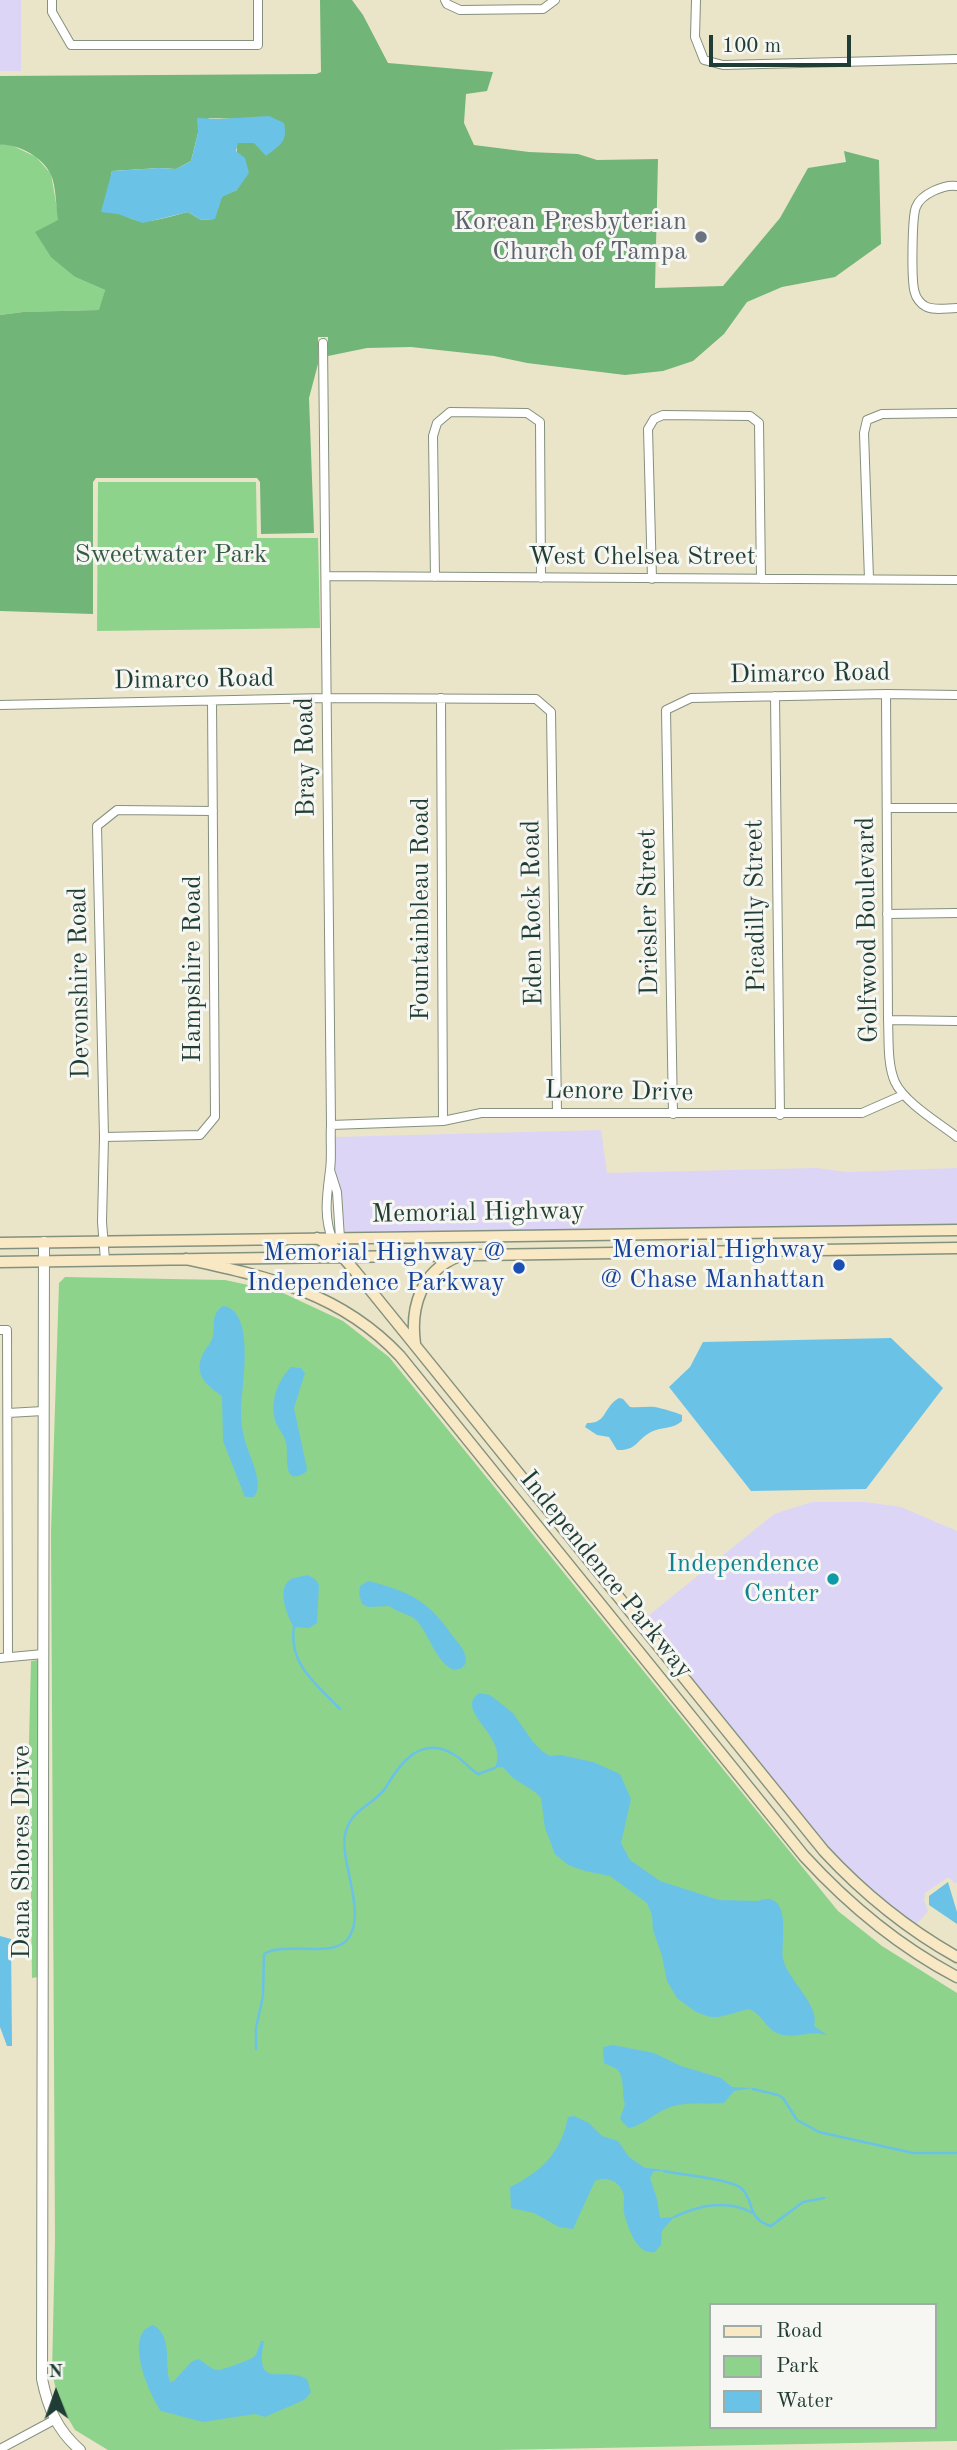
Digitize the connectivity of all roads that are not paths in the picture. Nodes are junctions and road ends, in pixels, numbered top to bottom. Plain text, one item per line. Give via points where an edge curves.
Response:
1 (52, 0) edge
2 (258, 0) edge
3 (445, 0) edge
4 (555, 0) edge
5 (696, 0) edge
6 (957, 59) edge
7 (957, 186) edge
8 (957, 308) edge
9 (323, 343) dead end
10 (957, 413) edge
11 (326, 576) junction
12 (435, 577) junction
13 (541, 578) junction
14 (652, 579) junction
15 (761, 579) junction
16 (870, 579) junction
17 (957, 580) edge
18 (886, 694) junction
19 (957, 695) edge
20 (775, 696) junction
21 (327, 698) junction
22 (442, 698) junction
23 (212, 701) junction
24 (0, 705) edge
25 (666, 710) joint
26 (551, 712) joint
27 (887, 808) junction
28 (957, 808) edge
29 (213, 811) junction
30 (957, 913) edge
31 (887, 914) junction
32 (888, 1020) junction
33 (957, 1021) edge
34 (903, 1095) junction
35 (556, 1112) junction
36 (673, 1114) junction
37 (780, 1115) junction
38 (443, 1121) junction
39 (331, 1125) junction
40 (104, 1137) junction
41 (957, 1138) edge
42 (957, 1230) edge
43 (802, 1232) junction
44 (649, 1234) junction
45 (511, 1236) junction
46 (103, 1241) junction
47 (44, 1242) junction
48 (335, 1242) junction
49 (0, 1243) edge
50 (957, 1248) edge
51 (802, 1250) junction
52 (649, 1252) junction
53 (461, 1255) junction
54 (512, 1255) junction
55 (306, 1257) junction
56 (348, 1257) junction
57 (186, 1259) junction
58 (105, 1260) junction
59 (44, 1261) junction
60 (0, 1262) edge
61 (0, 1330) edge
62 (415, 1346) junction
63 (43, 1411) junction
64 (8, 1412) junction
65 (43, 1654) junction
66 (4, 1657) edge
67 (957, 1957) edge
68 (957, 1978) edge
69 (54, 2420) junction
70 (0, 2449) edge
71 (80, 2450) edge

1 - 2 street via 52,12 71,45 258,45
3 - 4 street via 460,10 543,9
5 - 6 street via 695,37 704,60 723,65
7 - 8 street via 921,198 913,221 914,292 922,305
9 - 11 street, Bray Road
10 - 16 street via 882,414 867,420
11 - 12 street, West Chelsea Street
11 - 21 street, Bray Road
12 - 13 street, West Chelsea Street
12 - 13 street via 433,436 437,423 450,412 527,414 540,422
13 - 14 street, West Chelsea Street
14 - 15 street, West Chelsea Street
14 - 15 street via 648,429 663,415 750,416 759,423
15 - 16 street, West Chelsea Street
16 - 17 street, West Chelsea Street
18 - 19 street, Dimarco Road
18 - 20 street, Dimarco Road
18 - 27 street, Golfwood Boulevard
20 - 25 street, Dimarco Road via 691,698
20 - 37 street, Picadilly Street
21 - 22 street, Dimarco Road
21 - 23 street, Dimarco Road
21 - 39 street, Bray Road
22 - 26 street, Dimarco Road via 536,699
22 - 38 street, Fountainbleau Road
23 - 24 street, Dimarco Road
23 - 29 street, Hampshire Road
25 - 36 street, Driesler Street
26 - 35 street, Eden Rock Road
27 - 28 street
27 - 31 street, Golfwood Boulevard
29 - 40 street, Hampshire Road via 215,1117 200,1135
29 - 40 street, Devonshire Road via 117,810 97,826
30 - 31 street
31 - 32 street, Golfwood Boulevard
32 - 33 street
32 - 34 street, Golfwood Boulevard via 891,1064
34 - 37 street, Lenore Drive via 862,1113
34 - 41 street
35 - 36 street, Lenore Drive
35 - 38 street, Lenore Drive via 481,1113
36 - 37 street, Lenore Drive
38 - 39 street, Lenore Drive
39 - 48 street, Bray Road via 330,1170 337,1192
40 - 46 street, Devonshire Road
42 - 43 main road, Memorial Highway
43 - 44 main road, Memorial Highway
43 - 51 main road
44 - 45 main road, Memorial Highway
44 - 52 main road
45 - 48 main road, Memorial Highway
45 - 54 main road
46 - 47 main road
46 - 48 main road, Independence Parkway via 317,1238
46 - 58 street, Devonshire Road
47 - 49 main road
47 - 59 street, Dana Shores Drive
48 - 55 main road
48 - 56 main road, Independence Parkway
50 - 51 main road, Memorial Highway
51 - 52 main road, Memorial Highway
52 - 54 main road, Memorial Highway
53 - 54 main road, Memorial Highway
53 - 56 main road, Memorial Highway
53 - 62 main road via 438,1270 418,1296 413,1314
55 - 56 main road, Memorial Highway
55 - 57 main road, Memorial Highway
56 - 62 main road, Independence Parkway
57 - 58 main road, Memorial Highway
57 - 68 main road, Independence Parkway via 300,1288 350,1314 390,1346 804,1856 872,1921
58 - 59 main road, Memorial Highway
59 - 60 main road, Memorial Highway
59 - 63 street, Dana Shores Drive
61 - 64 street via 7,1330
62 - 67 main road, Independence Parkway via 815,1841 875,1901
63 - 64 street
63 - 65 street, Dana Shores Drive
64 - 66 street
65 - 66 street
65 - 69 street, Dana Shores Drive via 42,2358 45,2394
69 - 70 street
69 - 71 street, Dana Shores Drive

